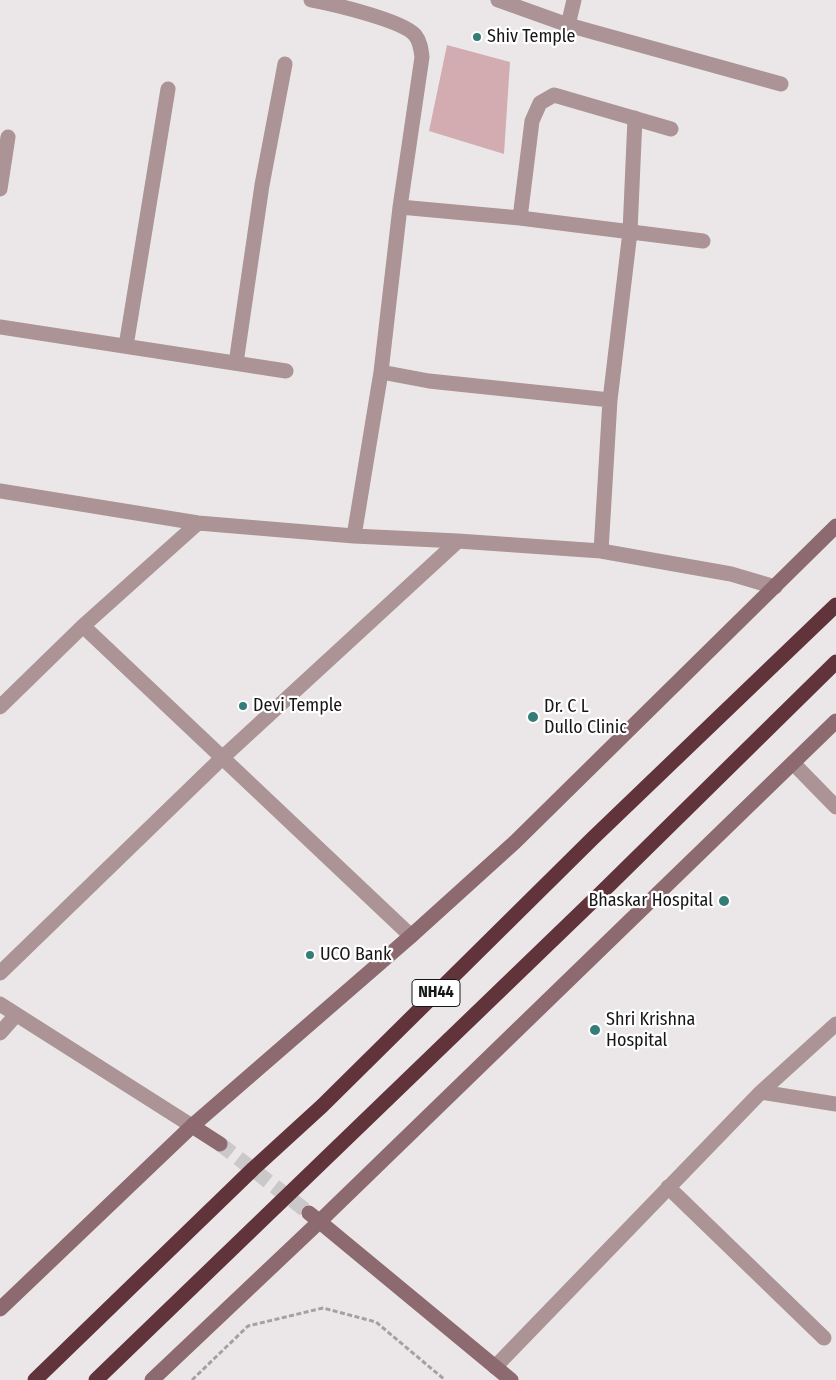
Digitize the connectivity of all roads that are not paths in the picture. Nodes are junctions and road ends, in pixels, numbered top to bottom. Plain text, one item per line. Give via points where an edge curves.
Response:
1 (311, 0) edge
2 (498, 0) edge
3 (574, 0) edge
4 (344, 3) edge
5 (568, 25) junction
6 (285, 64) dead end
7 (781, 84) dead end
8 (168, 89) dead end
9 (635, 118) junction
10 (671, 128) dead end
11 (8, 137) dead end
12 (0, 189) edge
13 (400, 207) junction
14 (520, 218) junction
15 (630, 232) junction
16 (703, 241) dead end
17 (0, 327) edge
18 (126, 346) junction
19 (236, 362) junction
20 (286, 371) dead end
21 (381, 372) junction
22 (610, 400) junction
23 (0, 491) edge
24 (198, 523) junction
25 (836, 526) edge
26 (354, 536) junction
27 (458, 540) junction
28 (600, 551) junction
29 (775, 587) junction
30 (836, 606) edge
31 (83, 626) junction
32 (836, 662) edge
33 (0, 707) edge
34 (836, 721) edge
35 (222, 758) junction
36 (793, 763) junction
37 (836, 807) edge
38 (411, 936) junction
39 (0, 973) edge
40 (0, 1004) edge
41 (16, 1015) junction
42 (836, 1024) edge
43 (0, 1032) edge
44 (761, 1092) junction
45 (836, 1104) edge
46 (192, 1126) junction
47 (220, 1144) tunnel mouth
48 (668, 1187) junction
49 (314, 1218) junction
50 (0, 1309) edge
51 (824, 1338) dead end
52 (495, 1367) junction
53 (34, 1380) edge
54 (96, 1380) edge
55 (152, 1380) edge
56 (511, 1380) edge

1 - 4 street
2 - 5 street
3 - 5 street
4 - 13 street via 414,33 419,42 422,57
5 - 7 street
6 - 19 street via 262,185
8 - 18 street
9 - 10 street
9 - 14 street via 554,95 540,103 532,121
9 - 15 street
11 - 12 street
13 - 14 street
13 - 21 street
14 - 15 street
15 - 16 street
15 - 22 street
17 - 18 street
18 - 19 street
19 - 20 street
21 - 22 street via 429,381
21 - 26 street
22 - 28 street
23 - 24 street
24 - 26 street
24 - 31 street
25 - 29 street
26 - 27 street
27 - 28 street
27 - 35 street
28 - 29 street via 731,574
29 - 38 street via 515,842
30 - 53 highway, NH44 via 592,839 322,1106 252,1168
31 - 33 street
31 - 35 street
32 - 54 highway, NH44
34 - 36 street
35 - 38 street
35 - 39 street
36 - 37 street
36 - 49 street
38 - 46 street
40 - 41 street
41 - 43 street
41 - 46 street
42 - 44 street
44 - 45 street
44 - 48 street
46 - 47 street
46 - 50 street
48 - 51 street
48 - 52 street
49 - 52 street
49 - 55 street
52 - 56 street

